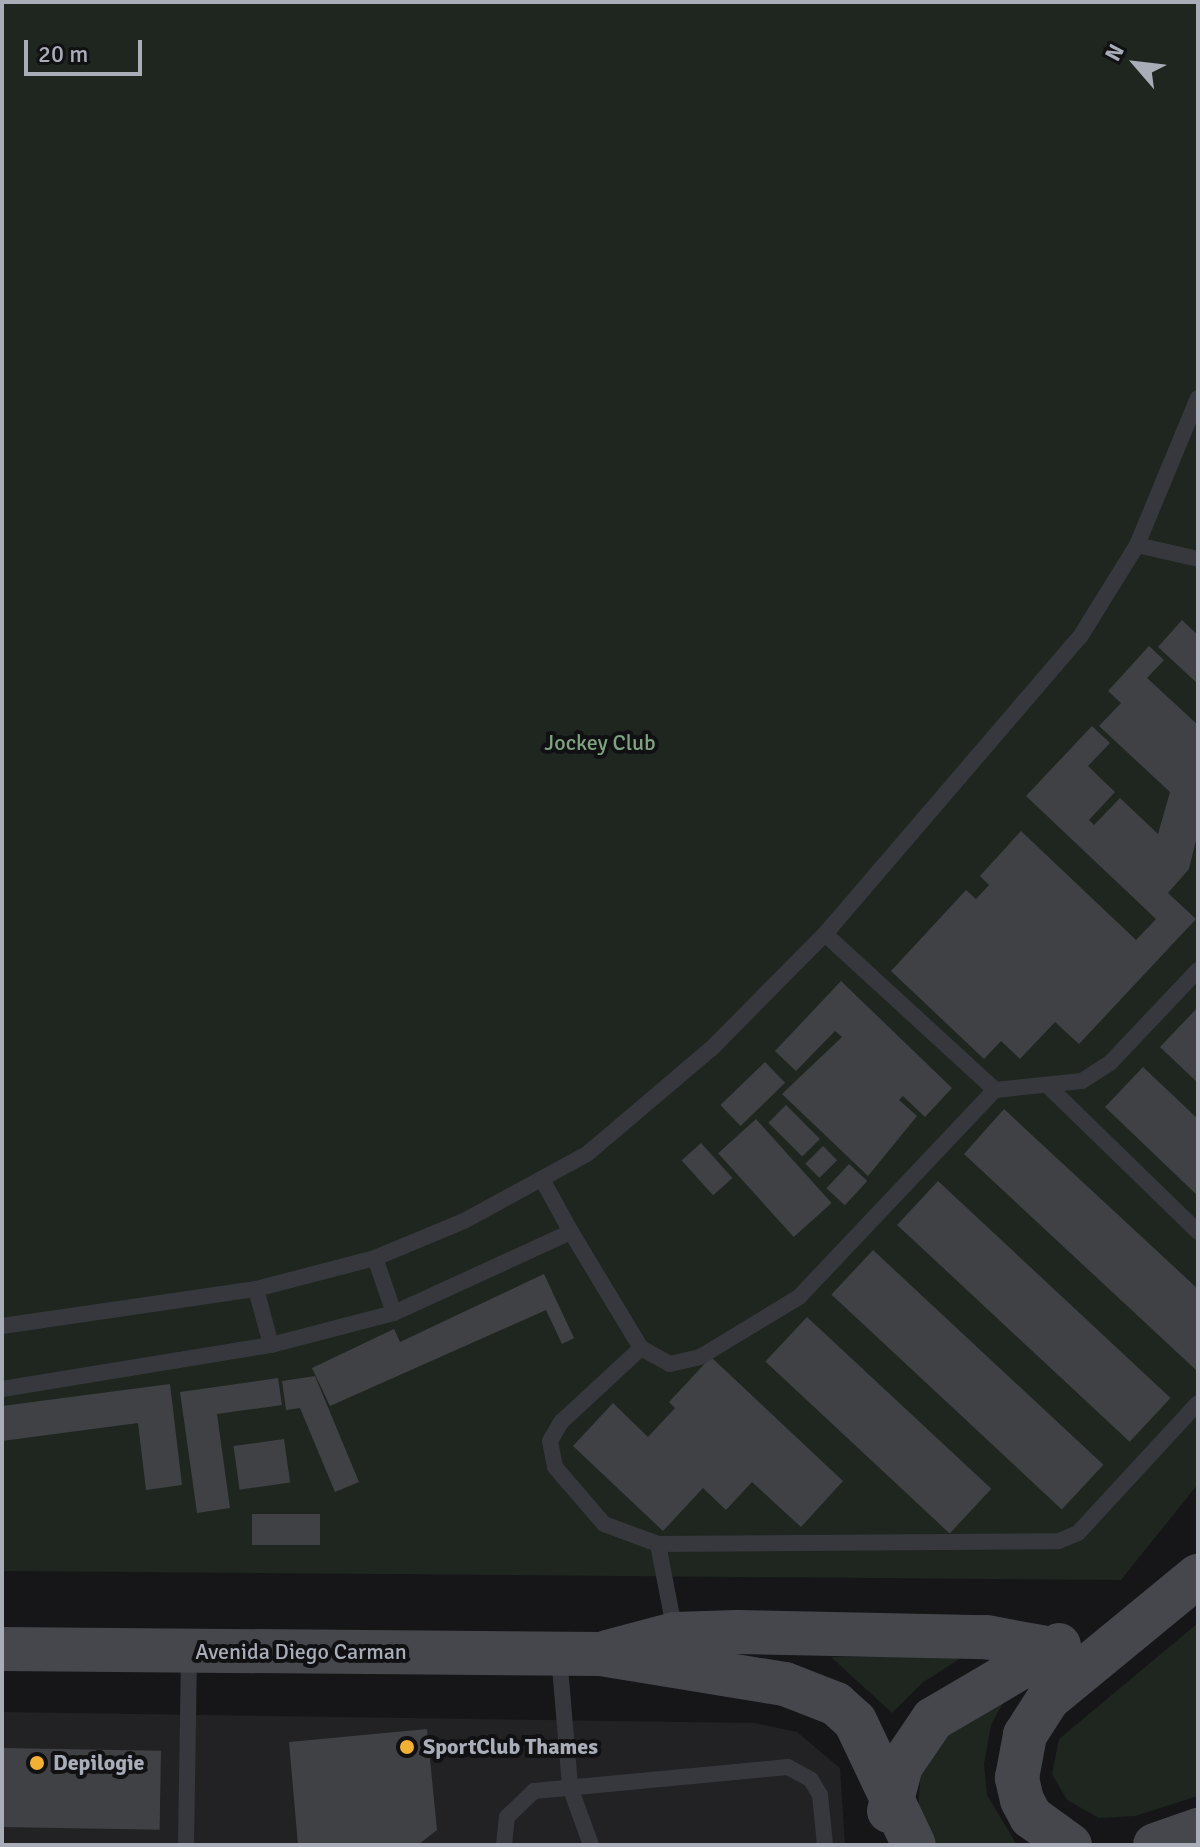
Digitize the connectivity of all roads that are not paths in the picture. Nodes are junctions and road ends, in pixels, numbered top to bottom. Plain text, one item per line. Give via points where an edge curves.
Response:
1 (1198, 398) edge
2 (1137, 545) junction
3 (1198, 559) edge
4 (825, 934) junction
5 (1198, 970) edge
6 (1047, 1085) junction
7 (995, 1090) junction
8 (543, 1181) junction
9 (571, 1232) junction
10 (1198, 1232) edge
11 (375, 1258) junction
12 (256, 1289) junction
13 (394, 1313) junction
14 (2, 1326) edge
15 (271, 1345) junction
16 (641, 1348) junction
17 (2, 1389) edge
18 (1198, 1403) edge
19 (658, 1544) junction
20 (1198, 1576) edge
21 (1144, 1626) junction
22 (675, 1634) junction
23 (1046, 1648) junction
24 (2, 1649) edge
25 (189, 1651) junction
26 (580, 1654) junction
27 (570, 1787) junction
28 (892, 1792) junction
29 (1198, 1830) edge
30 (186, 1845) edge
31 (504, 1845) edge
32 (591, 1845) edge
33 (825, 1845) edge
34 (885, 1845) edge
35 (914, 1845) edge
36 (1070, 1845) edge
37 (1155, 1845) edge

1 - 2 lane
2 - 3 lane
2 - 4 lane via 1080,637
4 - 7 lane
4 - 8 lane via 711,1049 587,1154
5 - 6 lane via 1110,1063 1082,1081
6 - 7 lane
6 - 10 lane
7 - 16 lane via 771,1319 700,1357 670,1364
8 - 9 lane
8 - 11 lane
9 - 13 lane
9 - 16 lane
11 - 12 lane
11 - 13 lane
12 - 14 lane
12 - 15 lane
13 - 15 lane
15 - 17 lane
16 - 19 lane via 561,1422 550,1441 555,1467 604,1524
18 - 19 lane via 1078,1533 1059,1541
19 - 22 lane
20 - 21 main road
21 - 23 main road
21 - 36 main road via 1048,1699 1025,1735 1017,1778 1022,1800 1031,1817
22 - 23 main road, Avenida Diego Carman via 986,1637
22 - 26 main road, Avenida Diego Carman
23 - 28 main road via 933,1719 912,1745
24 - 25 main road, Avenida Diego Carman
25 - 26 main road, Avenida Diego Carman
25 - 30 lane
26 - 27 lane
26 - 28 main road, Avenida Diego Carman via 810,1691 855,1721
27 - 31 lane via 534,1791 518,1803 507,1817
27 - 32 lane
27 - 33 lane via 788,1767 811,1780 820,1795
28 - 34 main road
28 - 35 main road, Avenida Diego Carman
29 - 37 main road

